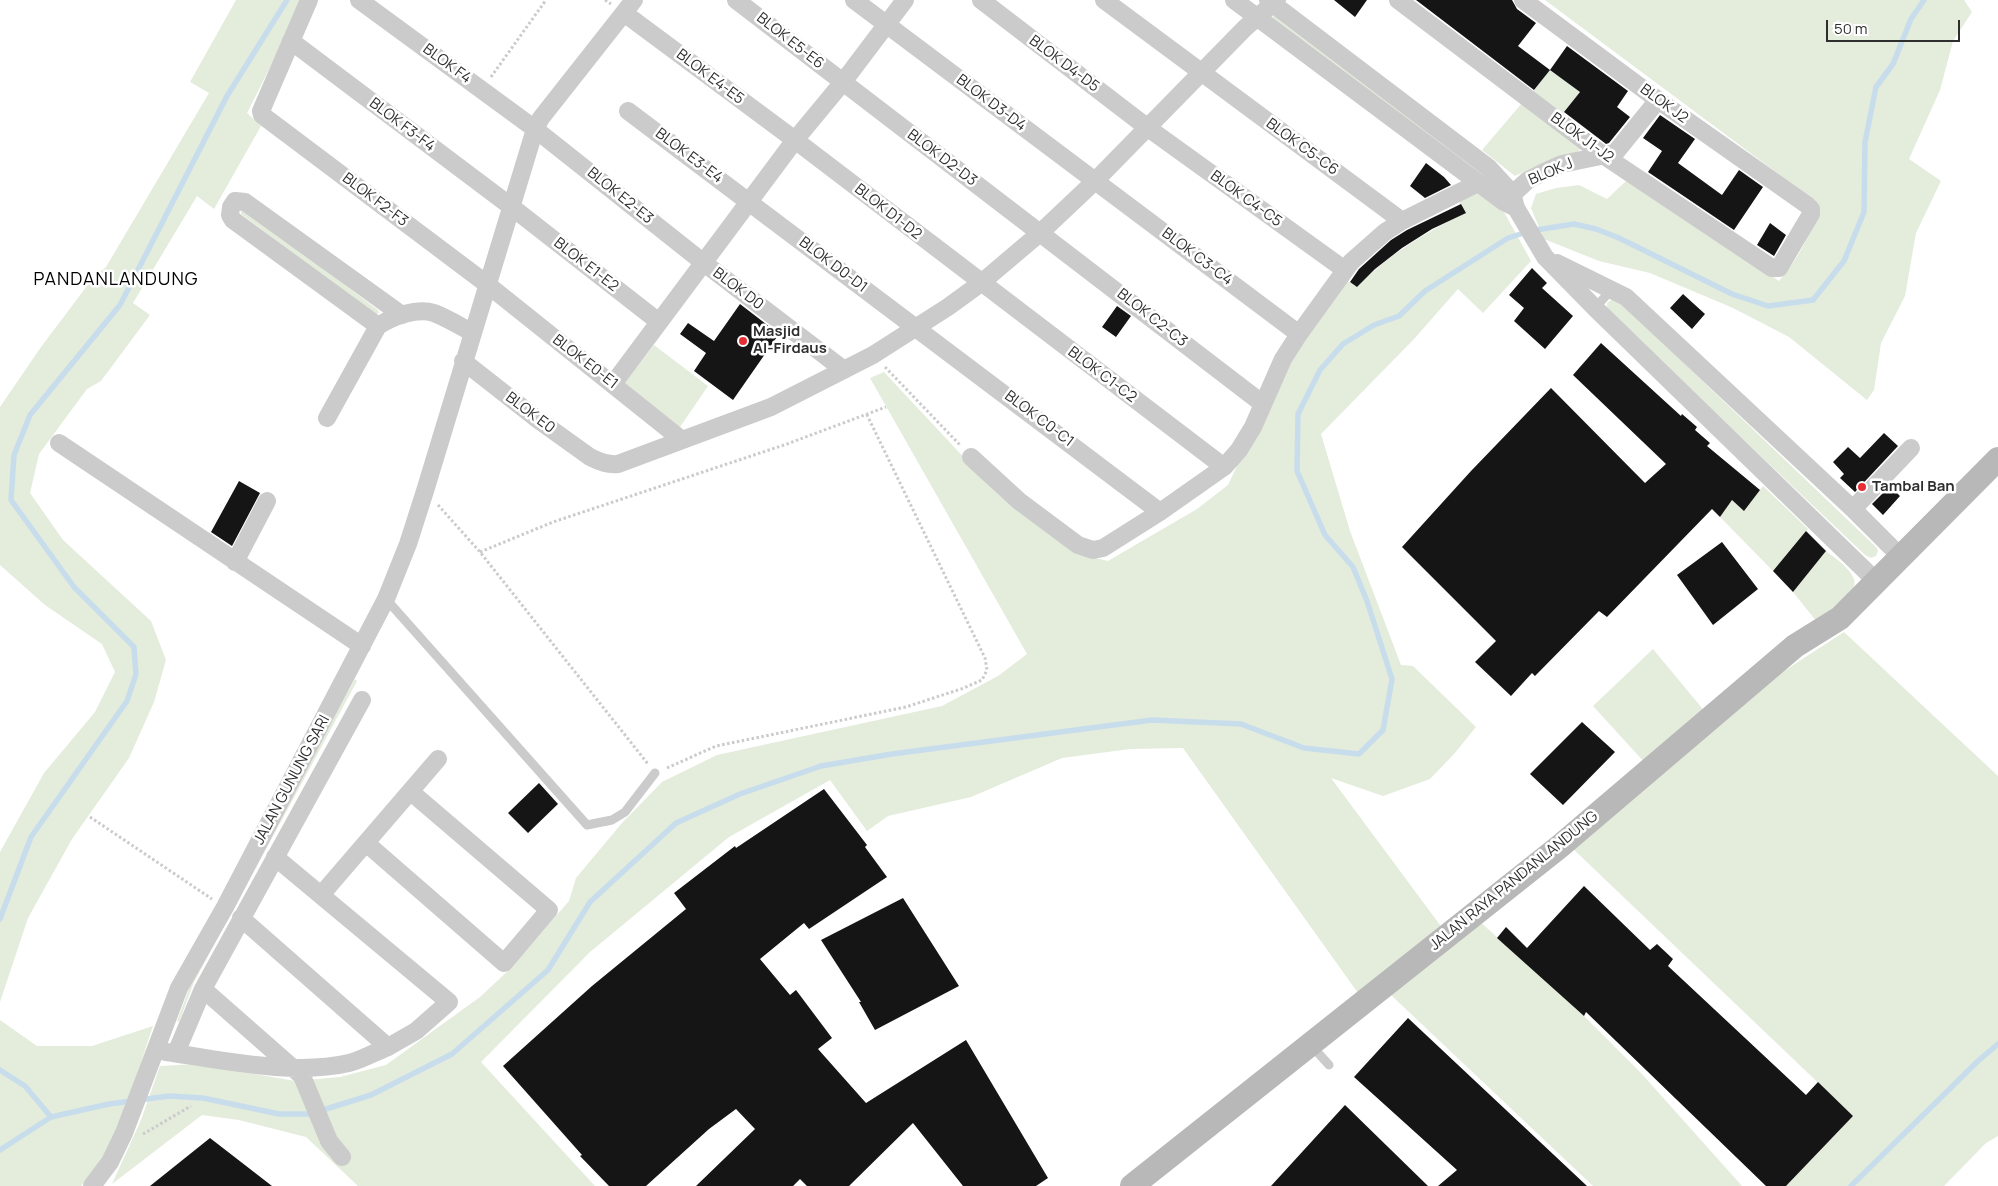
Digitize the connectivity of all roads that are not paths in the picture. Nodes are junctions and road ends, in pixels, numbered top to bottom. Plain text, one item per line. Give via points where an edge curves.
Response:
1 (310, 0) edge
2 (359, 0) edge
3 (736, 0) edge
4 (854, 0) edge
5 (905, 0) edge
6 (981, 0) edge
7 (1104, 0) edge
8 (1234, 0) edge
9 (1398, 0) edge
10 (1523, 0) edge
11 (1273, 1) edge
12 (629, 7) edge
13 (1258, 18) junction
14 (888, 25) junction
15 (291, 41) junction
16 (1202, 74) junction
17 (843, 82) junction
18 (1658, 100) junction
19 (628, 111) dead end
20 (1148, 128) junction
21 (536, 129) junction
22 (795, 140) junction
23 (1603, 155) junction
24 (1095, 181) junction
25 (1478, 183) junction
26 (750, 201) junction
27 (1513, 204) junction
28 (512, 208) junction
29 (1402, 221) junction
30 (1040, 232) junction
31 (1545, 257) junction
32 (704, 263) junction
33 (1772, 268) joint
34 (1345, 270) junction
35 (981, 283) junction
36 (488, 285) junction
37 (1612, 289) junction
38 (1595, 308) junction
39 (402, 315) junction
40 (659, 322) junction
41 (378, 326) junction
42 (916, 328) junction
43 (473, 332) junction
44 (1299, 334) junction
45 (463, 360) junction
46 (844, 370) junction
47 (613, 384) junction
48 (1263, 404) junction
49 (327, 418) dead end
50 (682, 440) junction
51 (59, 443) dead end
52 (1911, 448) dead end
53 (971, 457) road end
54 (1998, 459) edge
55 (1224, 467) junction
56 (267, 501) dead end
57 (1853, 509) junction
58 (1160, 512) junction
59 (235, 562) junction
60 (1889, 569) junction
61 (386, 600) junction
62 (362, 646) junction
63 (362, 700) dead end
64 (438, 759) dead end
65 (655, 773) road end
66 (411, 792) junction
67 (366, 843) junction
68 (275, 857) junction
69 (321, 895) junction
70 (241, 918) junction
71 (202, 989) junction
72 (1310, 1044) junction
73 (388, 1047) junction
74 (155, 1050) junction
75 (176, 1053) junction
76 (1329, 1065) dead end
77 (294, 1068) junction
78 (342, 1157) dead end
79 (92, 1186) edge
80 (1132, 1186) edge

1 - 15 street
2 - 21 street, BLOK F4
3 - 17 street, BLOK E5-E6
4 - 14 street, BLOK D3-D4
5 - 14 street
6 - 20 street, BLOK D4-D5
7 - 16 street, BLOK C5-C6
8 - 13 street
9 - 23 street, BLOK J1-J2
10 - 18 street, BLOK J2
11 - 13 street
11 - 27 street via 1478,158 1489,168
12 - 21 street, JALAN GUNUNG SARI via 541,118
12 - 22 street, BLOK E4-E5
13 - 16 street
13 - 25 street
14 - 17 street
14 - 24 street, BLOK D3-D4
15 - 28 street, BLOK F3-F4
15 - 36 street, BLOK F2-F3 via 262,114
16 - 20 street
16 - 29 street, BLOK C5-C6
17 - 22 street
17 - 30 street, BLOK D2-D3
18 - 23 street, BLOK J via 1616,153
18 - 33 street, BLOK J2 via 1811,209 1779,268
19 - 26 street, BLOK E3-E4
20 - 24 street
20 - 34 street, BLOK C4-C5
21 - 28 street, JALAN GUNUNG SARI
21 - 32 street, BLOK E2-E3
22 - 26 street
22 - 35 street, BLOK D1-D2
23 - 27 street, BLOK J via 1562,164 1528,180
23 - 33 street, BLOK J1-J2
24 - 30 street
24 - 44 street, BLOK C3-C4
25 - 27 street
25 - 29 street
26 - 32 street
26 - 42 street, BLOK D0-D1
27 - 31 street
28 - 36 street, JALAN GUNUNG SARI
28 - 40 street, BLOK E1-E2
29 - 34 street via 1371,244
30 - 35 street
30 - 48 street, BLOK C2-C3
31 - 37 street
31 - 38 street
32 - 40 street
32 - 46 street, BLOK D0
34 - 44 street
35 - 42 street
35 - 55 street, BLOK C1-C2
36 - 43 street, JALAN GUNUNG SARI
36 - 47 street, BLOK E0-E1
37 - 38 lane
37 - 57 street via 1626,297
38 - 60 street
39 - 41 street
39 - 41 street via 245,202 236,201 231,207 233,220
39 - 43 street via 433,313
40 - 47 street
41 - 49 street
42 - 46 street
42 - 58 street, BLOK C0-C1
43 - 45 street, JALAN GUNUNG SARI
44 - 48 street via 1283,359
45 - 50 street, BLOK E0 via 537,419 599,462 618,464
45 - 61 street, JALAN GUNUNG SARI via 408,544
46 - 50 street via 771,407
47 - 50 street, BLOK E0-E1
48 - 55 street via 1239,450
51 - 59 street
52 - 57 street
53 - 58 street via 1020,501 1084,548 1102,548
54 - 60 street, JALAN RAYA PANDANLANDUNG
55 - 58 street
56 - 59 street
57 - 60 street
59 - 62 street
60 - 72 street, JALAN RAYA PANDANLANDUNG via 1840,618 1795,646 1559,848
61 - 62 street, JALAN GUNUNG SARI
61 - 65 lane via 587,825 612,820 625,812
62 - 74 street, JALAN GUNUNG SARI via 179,988
63 - 68 street
64 - 66 street
66 - 67 street
66 - 67 street via 549,910 504,963
67 - 69 street
68 - 69 street
68 - 70 street
69 - 73 street via 449,1002 416,1031
70 - 71 street
70 - 73 street
71 - 75 street
71 - 77 street
72 - 76 lane
72 - 80 street, JALAN RAYA PANDANLANDUNG
73 - 77 street via 350,1062
74 - 75 street
74 - 79 street, JALAN GUNUNG SARI via 110,1162
75 - 77 street
77 - 78 street via 302,1076 329,1141

